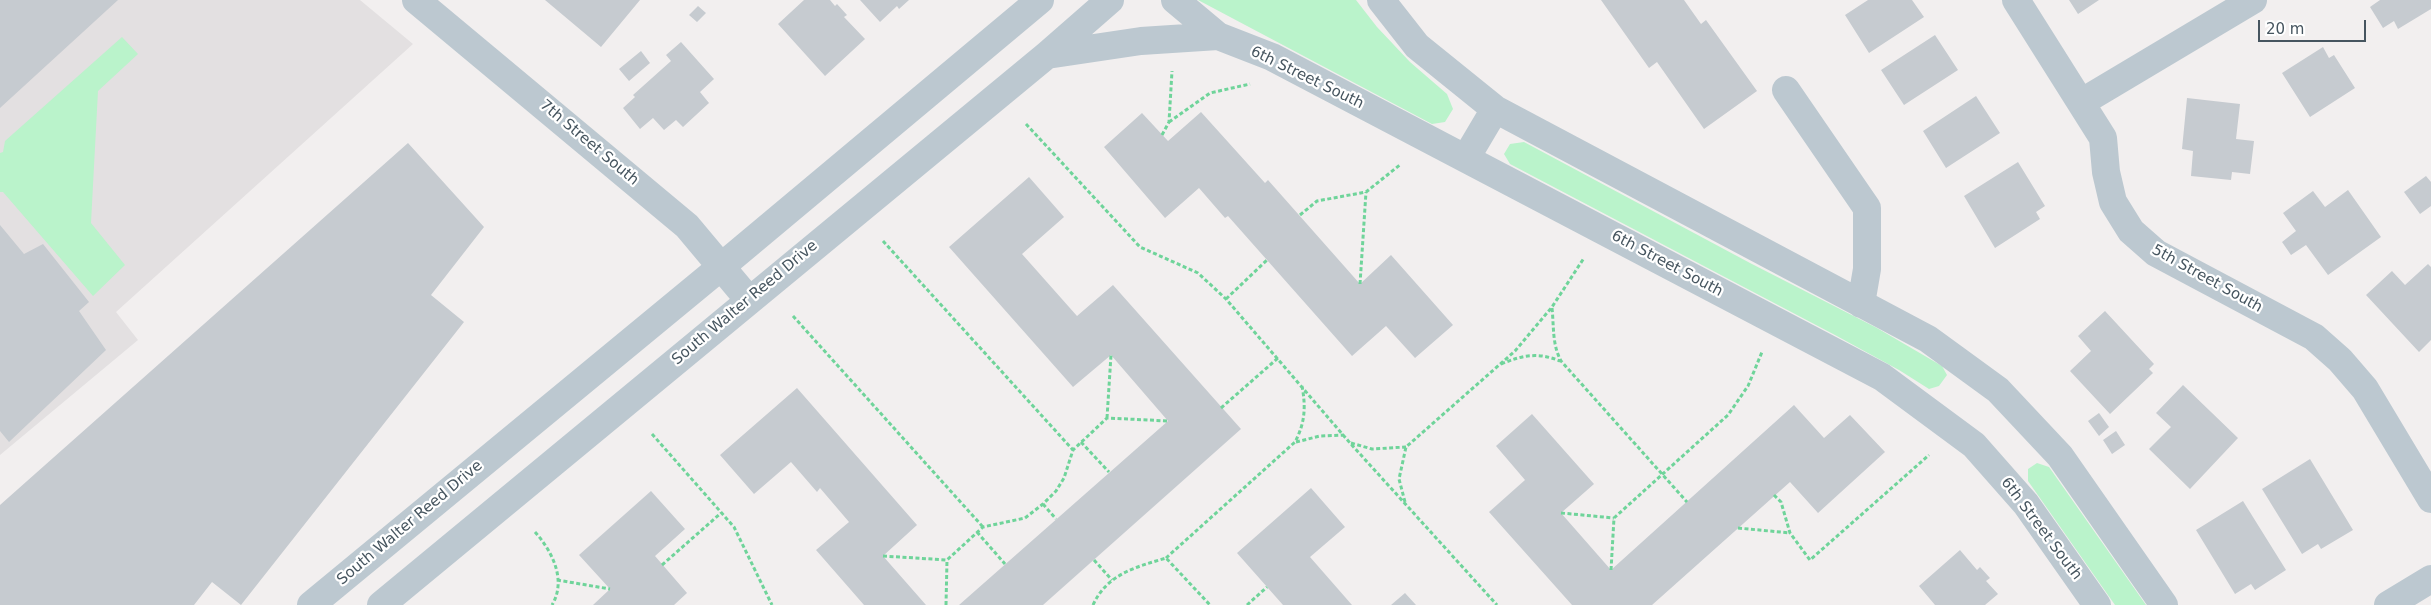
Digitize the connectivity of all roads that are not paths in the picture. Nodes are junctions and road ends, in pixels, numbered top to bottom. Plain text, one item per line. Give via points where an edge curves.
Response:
1 (416, 0) edge
2 (1040, 0) edge
3 (1110, 0) edge
4 (1175, 0) edge
5 (1381, 0) edge
6 (2016, 0) edge
7 (2253, 0) edge
8 (1218, 36) junction
9 (1047, 55) junction
10 (1786, 90) dead end
11 (2082, 102) junction
12 (1495, 109) junction
13 (1466, 158) junction
14 (722, 266) junction
15 (748, 300) junction
16 (1860, 304) junction
17 (2431, 499) edge
18 (2431, 579) edge
19 (311, 605) edge
20 (381, 605) edge
21 (2097, 605) edge
22 (2164, 605) edge
23 (2388, 605) edge

1 - 14 street, 7th Street South via 682,222
2 - 14 street, South Walter Reed Drive
3 - 9 street, South Walter Reed Drive
4 - 8 street, 6th Street South
5 - 12 street via 1417,46
6 - 11 street, 5th Street South
7 - 11 street
8 - 9 street via 1140,41
8 - 13 street, 6th Street South via 1272,57
9 - 15 street, South Walter Reed Drive
10 - 16 street via 1867,208 1867,269
11 - 17 street, 5th Street South via 2103,138 2113,202 2131,231 2156,253 2314,337 2340,360 2365,390
12 - 13 street
12 - 16 street
13 - 21 street, 6th Street South via 1882,377 1974,445 2026,504
14 - 15 street, 7th Street South
14 - 19 street, South Walter Reed Drive
15 - 20 street, South Walter Reed Drive
16 - 22 street via 1928,339 1998,390 2060,456
18 - 23 street

